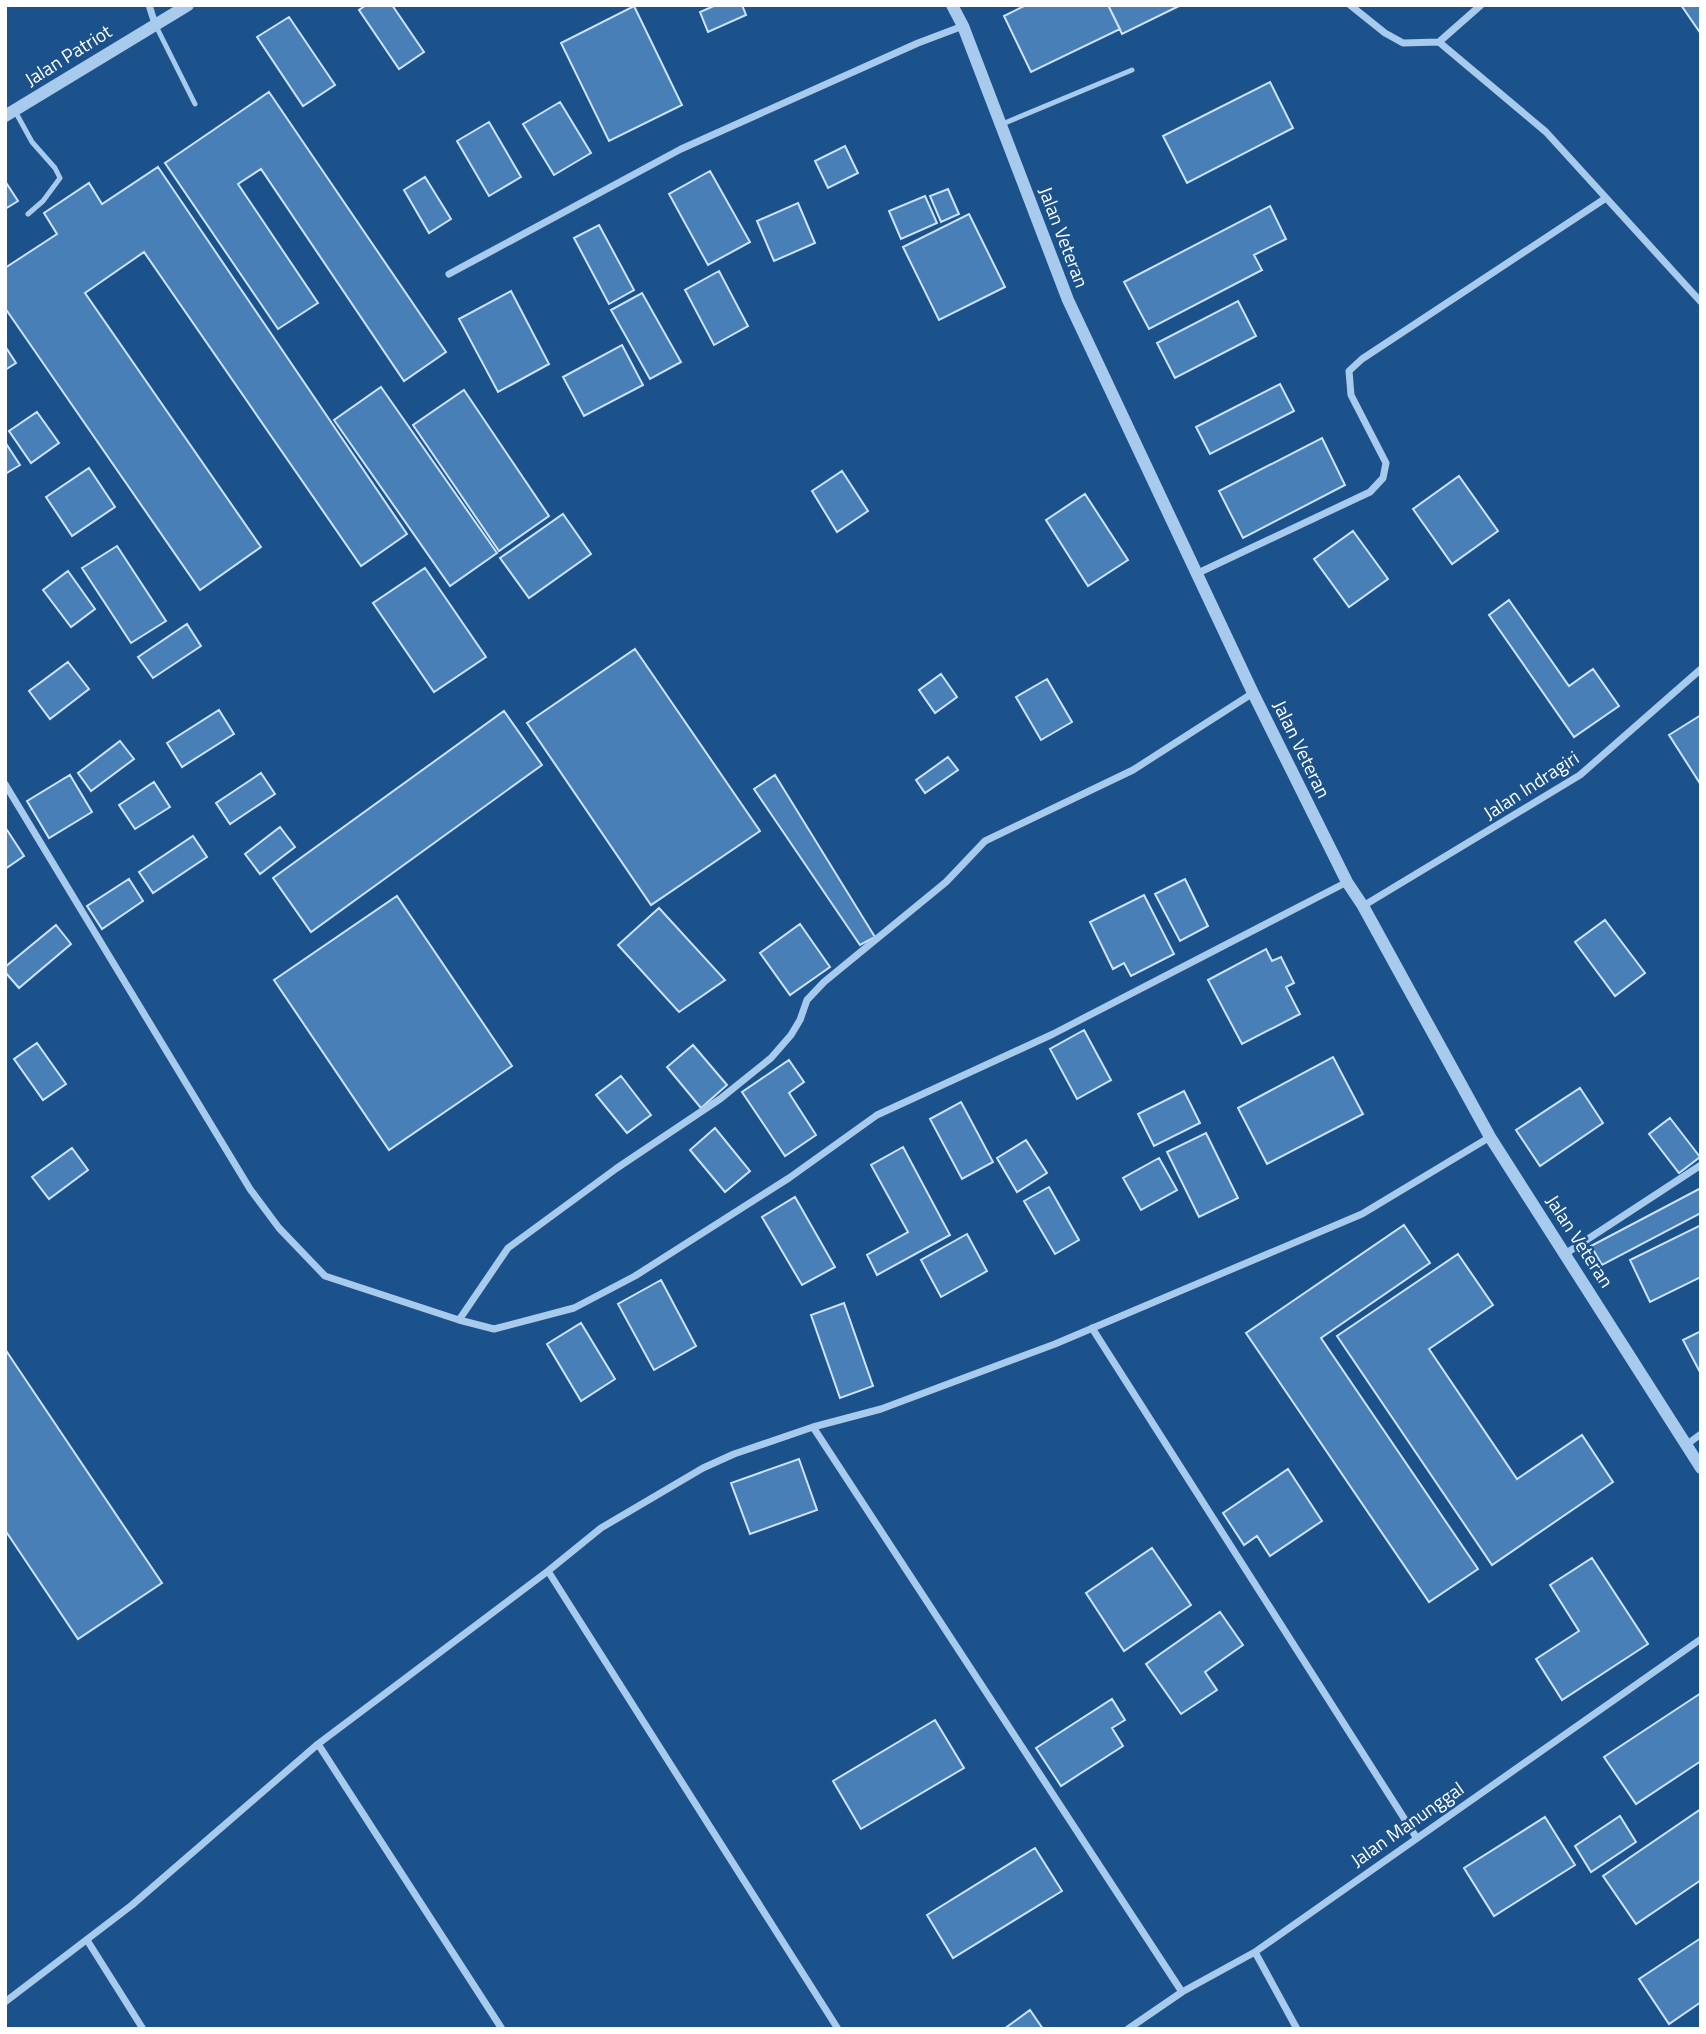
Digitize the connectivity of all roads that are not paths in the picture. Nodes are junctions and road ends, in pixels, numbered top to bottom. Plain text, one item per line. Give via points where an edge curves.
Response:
1 (149, 5) edge
2 (188, 5) edge
3 (952, 5) edge
4 (1350, 5) edge
5 (1481, 5) edge
6 (963, 26) junction
7 (158, 30) junction
8 (1439, 42) junction
9 (1132, 70) dead end
10 (195, 104) dead end
11 (13, 115) edge
12 (1000, 125) junction
13 (1606, 198) junction
14 (28, 214) dead end
15 (449, 274) dead end
16 (1701, 302) edge
17 (1196, 574) junction
18 (1701, 668) edge
19 (1253, 694) junction
20 (5, 784) edge
21 (1347, 882) junction
22 (1363, 906) junction
23 (1490, 1138) junction
24 (1701, 1165) edge
25 (1565, 1254) junction
26 (460, 1320) junction
27 (1092, 1328) junction
28 (813, 1427) junction
29 (1701, 1434) edge
30 (1686, 1445) junction
31 (1701, 1468) edge
32 (548, 1571) junction
33 (1701, 1639) edge
34 (318, 1744) junction
35 (1416, 1837) junction
36 (87, 1940) junction
37 (1255, 1952) junction
38 (1182, 1992) junction
39 (5, 2002) edge
40 (143, 2029) edge
41 (502, 2029) edge
42 (838, 2029) edge
43 (1128, 2029) edge
44 (1297, 2029) edge

1 - 7 street
2 - 7 street, Jalan Patriot
3 - 6 street, Jalan Veteran
4 - 8 street via 1403,43
5 - 8 street
6 - 12 street, Jalan Veteran
6 - 15 street via 681,149
7 - 10 lane
7 - 11 street, Jalan Patriot
8 - 13 street via 1546,132
9 - 12 lane
11 - 14 lane via 60,178
12 - 17 street, Jalan Veteran via 1068,300
13 - 16 street
13 - 17 street via 1349,371 1351,395 1387,463 1383,478 1370,492
17 - 19 street, Jalan Veteran
18 - 22 street, Jalan Indragiri via 1580,775
19 - 21 street, Jalan Veteran
19 - 26 street via 1133,770 985,841 946,882 824,982 807,1000 796,1027 771,1058 508,1248
20 - 26 street via 243,1177 279,1228 325,1276
21 - 22 street, Jalan Veteran
21 - 26 street via 1053,1034 877,1115 767,1192 635,1276 574,1308 494,1329
22 - 23 street, Jalan Veteran
23 - 25 street, Jalan Veteran
23 - 27 street via 1362,1214
24 - 25 street
25 - 30 street, Jalan Veteran
27 - 28 street via 881,1409
27 - 35 street
28 - 32 street via 703,1468 601,1528
28 - 38 street
29 - 30 street
30 - 31 street, Jalan Veteran
32 - 34 street
32 - 42 street
33 - 35 street, Jalan Manunggal
34 - 36 street
34 - 41 street
35 - 37 street, Jalan Manunggal
36 - 39 street
36 - 40 street
37 - 38 street, Jalan Manunggal
37 - 44 street
38 - 43 street, Jalan Manunggal

